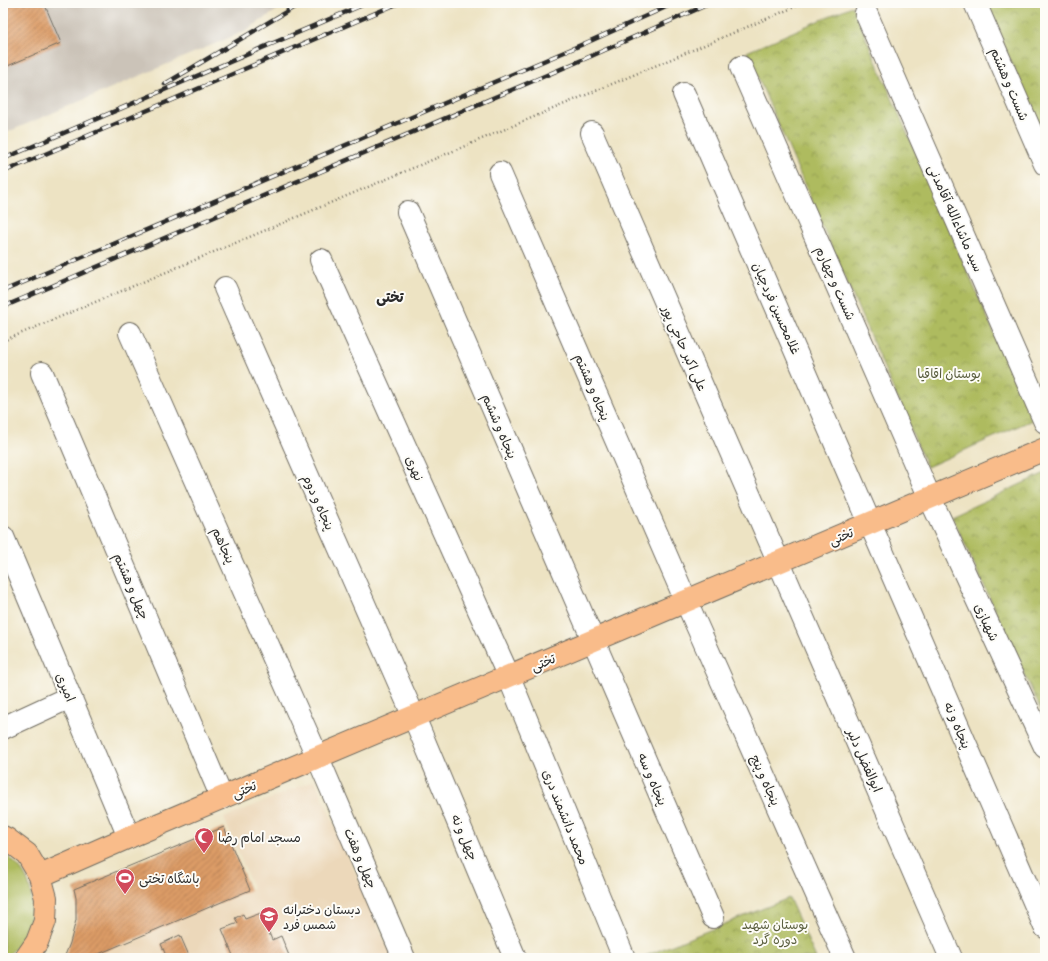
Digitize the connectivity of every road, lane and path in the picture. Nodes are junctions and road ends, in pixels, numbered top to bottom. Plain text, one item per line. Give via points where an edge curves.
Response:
1 (804, 3) edge
2 (975, 3) edge
3 (866, 13) dead end
4 (741, 67) dead end
5 (684, 94) dead end
6 (592, 133) dead end
7 (1045, 164) edge
8 (500, 173) dead end
9 (408, 212) dead end
10 (321, 260) dead end
11 (225, 288) dead end
12 (130, 333) dead end
13 (3, 341) edge
14 (42, 373) dead end
15 (1045, 422) edge
16 (1045, 449) edge
17 (930, 498) junction
18 (871, 523) junction
19 (3, 537) edge
20 (778, 562) junction
21 (686, 601) junction
22 (594, 641) junction
23 (509, 677) junction
24 (70, 697) junction
25 (414, 717) junction
26 (3, 728) edge
27 (1045, 747) edge
28 (318, 758) junction
29 (222, 798) junction
30 (3, 837) edge
31 (129, 837) junction
32 (40, 876) junction
33 (713, 917) dead end
34 (1045, 927) edge
35 (26, 958) edge
36 (404, 958) edge
37 (515, 958) edge
38 (624, 958) edge
39 (845, 958) edge
40 (951, 958) edge

1 - 13 path
2 - 7 street, شست و هشتم
3 - 15 street, سید ماشاءالله آقامدنی
4 - 17 street, شست و چهارم
5 - 18 street, غلامحسین فردچیان
6 - 20 street, علی اکبر حاجی پور
8 - 21 street, پنجاه و هشتم
9 - 22 street, پنجاه و ششم
10 - 23 street, نهری
11 - 25 street, پنجاه و دوم
12 - 28 street, پنجاهم
14 - 29 street, چهل و هشتم
16 - 17 main road, تختی
17 - 18 main road, تختی
17 - 27 street, شهبازی
18 - 20 main road, تختی
18 - 34 street, پنجاه و نه
19 - 24 street, امیری
20 - 21 main road, تختی
20 - 40 street, ابوالفضل دلیر
21 - 22 main road, تختی
21 - 39 street, پنجاه و پنج
22 - 23 main road, تختی
22 - 33 street, پنجاه و سه
23 - 25 main road, تختی
23 - 38 street, محمد دانشمند دری
24 - 26 street
24 - 31 street, امیری
25 - 28 main road, تختی
25 - 37 street, چهل و نه
28 - 29 main road, تختی
28 - 36 street, چهل و هفت
29 - 31 main road, تختی
30 - 32 main road via 27,854
31 - 32 main road, تختی
32 - 35 main road via 46,898 45,921 37,942

